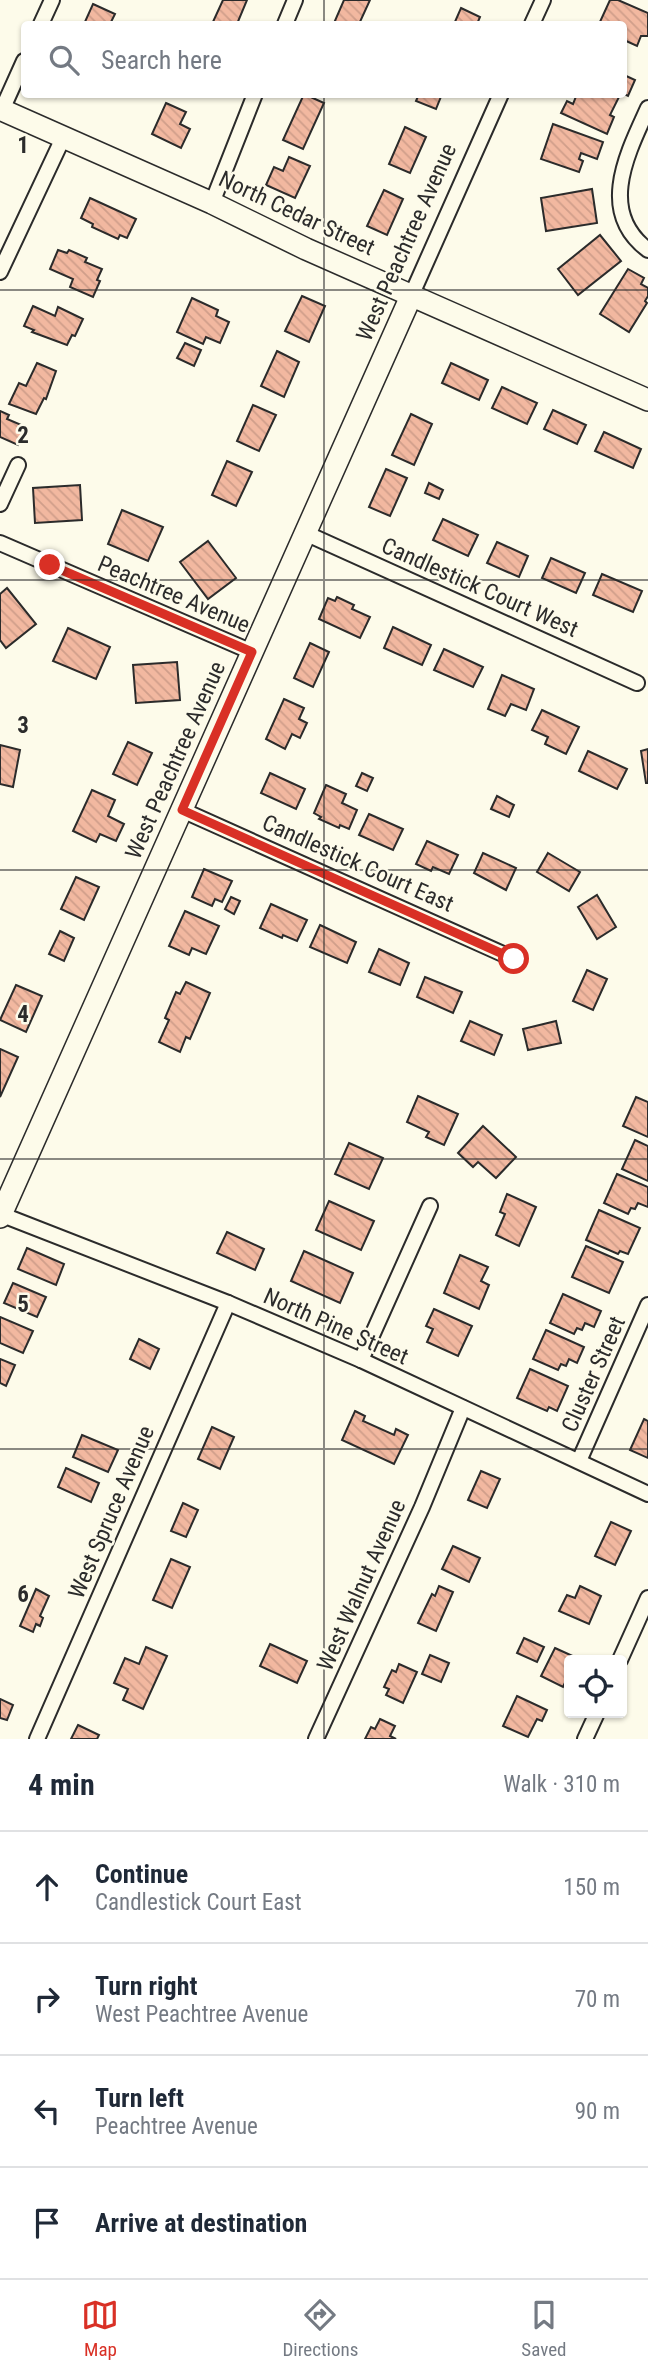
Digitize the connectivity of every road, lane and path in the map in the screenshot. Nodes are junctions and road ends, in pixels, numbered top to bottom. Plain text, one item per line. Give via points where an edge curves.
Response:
1 (52, 0) edge
2 (296, 0) edge
3 (543, 0) edge
4 (42, 21) edge
5 (286, 21) edge
6 (533, 21) edge
7 (21, 67) edge
8 (253, 98) edge
9 (499, 98) edge
10 (648, 108) edge
11 (1, 110) edge
12 (63, 138) junction
13 (212, 202) junction
14 (648, 250) edge
15 (0, 272) edge
16 (412, 294) junction
17 (648, 400) edge
18 (18, 465) dead end
19 (0, 503) edge
20 (305, 533) junction
21 (0, 543) edge
22 (252, 652) junction
23 (637, 683) dead end
24 (182, 810) junction
25 (514, 959) dead end
26 (430, 1206) dead end
27 (0, 1215) edge
28 (228, 1303) junction
29 (648, 1305) edge
30 (361, 1360) junction
31 (463, 1408) junction
32 (579, 1461) junction
33 (648, 1494) edge
34 (648, 1598) edge
35 (622, 1655) edge
36 (595, 1718) edge
37 (37, 1739) edge
38 (316, 1739) edge
39 (585, 1739) edge

1 - 4 street
2 - 5 street
3 - 6 street
7 - 11 street
8 - 13 street
9 - 16 street, West Peachtree Avenue
10 - 14 street via 621,174 620,203 626,227
11 - 12 street, North Cedar Street
12 - 13 street, North Cedar Street
12 - 15 street
13 - 16 street, North Cedar Street
16 - 17 street, North Cedar Street
16 - 20 street, West Peachtree Avenue
18 - 19 street
20 - 22 street, West Peachtree Avenue
20 - 23 street, Candlestick Court West
21 - 22 street, Peachtree Avenue
22 - 24 street, West Peachtree Avenue
24 - 25 street, Candlestick Court East
24 - 27 street, West Peachtree Avenue
26 - 30 street
27 - 28 street, North Pine Street
28 - 30 street, North Pine Street
28 - 37 street, West Spruce Avenue
29 - 32 street, Cluster Street
30 - 31 street, North Pine Street
31 - 32 street, North Pine Street
31 - 38 street, West Walnut Avenue
32 - 33 street, North Pine Street
34 - 35 street
36 - 39 street

